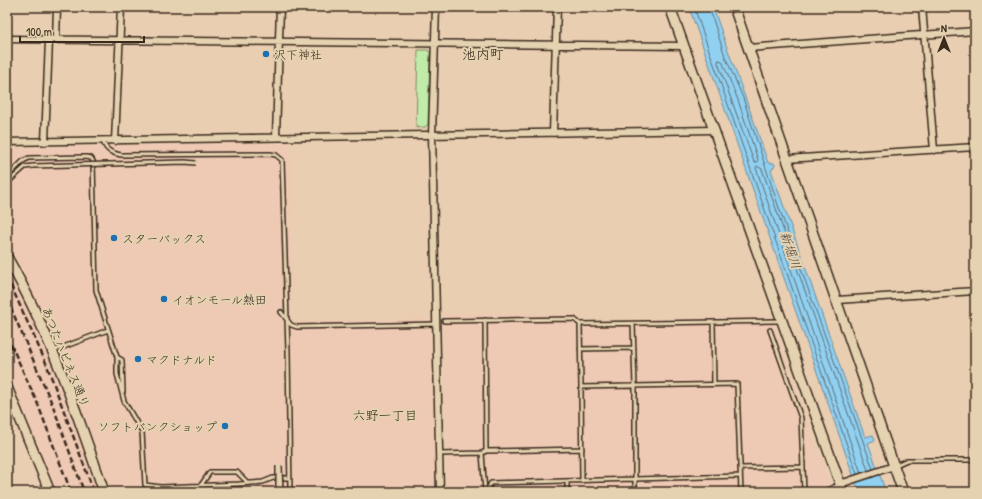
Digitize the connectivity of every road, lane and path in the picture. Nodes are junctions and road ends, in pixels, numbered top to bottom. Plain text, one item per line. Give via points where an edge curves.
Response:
1 (57, 7) edge
2 (121, 7) edge
3 (280, 7) edge
4 (436, 7) edge
5 (557, 7) edge
6 (670, 7) edge
7 (734, 7) edge
8 (922, 7) edge
9 (975, 31) edge
10 (924, 35) junction
11 (7, 39) edge
12 (48, 40) junction
13 (56, 40) junction
14 (119, 41) junction
15 (279, 42) junction
16 (435, 44) junction
17 (556, 45) junction
18 (684, 46) junction
19 (748, 48) junction
20 (714, 130) junction
21 (553, 133) junction
22 (432, 135) junction
23 (276, 137) junction
24 (7, 141) edge
25 (103, 141) junction
26 (115, 141) junction
27 (46, 142) junction
28 (975, 147) edge
29 (934, 150) junction
30 (786, 159) junction
31 (196, 163) dead end
32 (7, 177) edge
33 (7, 183) edge
34 (7, 257) edge
35 (975, 292) edge
36 (836, 300) junction
37 (281, 312) dead end
38 (444, 320) dead end
39 (485, 320) junction
40 (287, 321) junction
41 (783, 321) junction
42 (713, 322) junction
43 (436, 324) junction
44 (580, 324) junction
45 (633, 324) junction
46 (108, 330) junction
47 (770, 330) dead end
48 (634, 348) junction
49 (580, 349) junction
50 (52, 352) junction
51 (714, 384) junction
52 (635, 386) junction
53 (7, 387) edge
54 (581, 387) junction
55 (582, 449) junction
56 (484, 452) junction
57 (439, 454) junction
58 (975, 460) edge
59 (279, 466) dead end
60 (803, 467) junction
61 (890, 467) junction
62 (740, 468) junction
63 (740, 476) junction
64 (290, 478) junction
65 (634, 479) junction
66 (582, 480) junction
67 (567, 481) junction
68 (248, 483) junction
69 (201, 485) junction
70 (844, 486) edge
71 (50, 492) edge
72 (104, 492) edge
73 (279, 492) edge
74 (290, 492) edge
75 (440, 492) edge
76 (485, 492) edge
77 (567, 492) edge
78 (635, 492) edge
79 (741, 492) edge
80 (804, 492) edge
81 (822, 492) edge
82 (903, 492) edge

1 - 13 street
2 - 14 street
3 - 15 street
4 - 16 street
5 - 17 street
6 - 18 street
7 - 19 street
8 - 10 street
9 - 10 street
10 - 19 street
10 - 29 street
11 - 12 street
12 - 13 street
12 - 27 street
13 - 14 street
14 - 15 street
14 - 26 street
15 - 16 street
15 - 23 street
16 - 17 street
16 - 22 street
17 - 18 street
17 - 21 street
18 - 20 street
19 - 30 street
20 - 21 street
20 - 41 street
21 - 22 street
22 - 23 street
22 - 43 street
23 - 26 street
24 - 27 street
25 - 26 street
25 - 27 street
25 - 40 lane via 109,151 121,155 270,154 279,157 282,164
28 - 29 street
29 - 30 street
30 - 36 street
31 - 33 lane, bridge via 33,166 25,167
32 - 46 lane via 29,158 86,157 93,161 96,290
34 - 50 street, あつたハピネス通り
35 - 36 street
36 - 61 street
37 - 40 lane
38 - 39 lane
39 - 44 lane via 574,319
39 - 56 lane
40 - 43 lane via 297,327
40 - 64 lane
41 - 42 lane
41 - 70 street
42 - 45 lane
42 - 51 lane
43 - 57 street
44 - 45 lane
44 - 49 lane
45 - 48 lane
46 - 50 lane
46 - 69 lane via 118,357 117,374 124,401 142,432 145,485
47 - 60 lane via 801,418
48 - 49 lane
48 - 52 lane
49 - 54 lane
50 - 72 street, あつたハピネス通り
51 - 52 lane
51 - 62 lane via 737,384
52 - 54 lane
52 - 65 lane
53 - 71 street
54 - 55 lane
55 - 56 lane
55 - 66 lane
56 - 57 lane
56 - 76 lane
57 - 75 street
58 - 61 lane via 907,460
59 - 73 lane, bridge
60 - 62 lane
60 - 80 lane
61 - 70 street
61 - 82 street
62 - 63 lane
63 - 65 lane
63 - 79 lane
64 - 68 lane via 273,478
64 - 74 lane
65 - 66 lane
65 - 78 lane
66 - 67 lane
67 - 76 lane via 491,483
67 - 77 lane
68 - 69 lane
68 - 69 lane via 237,472 210,472
70 - 81 lane

